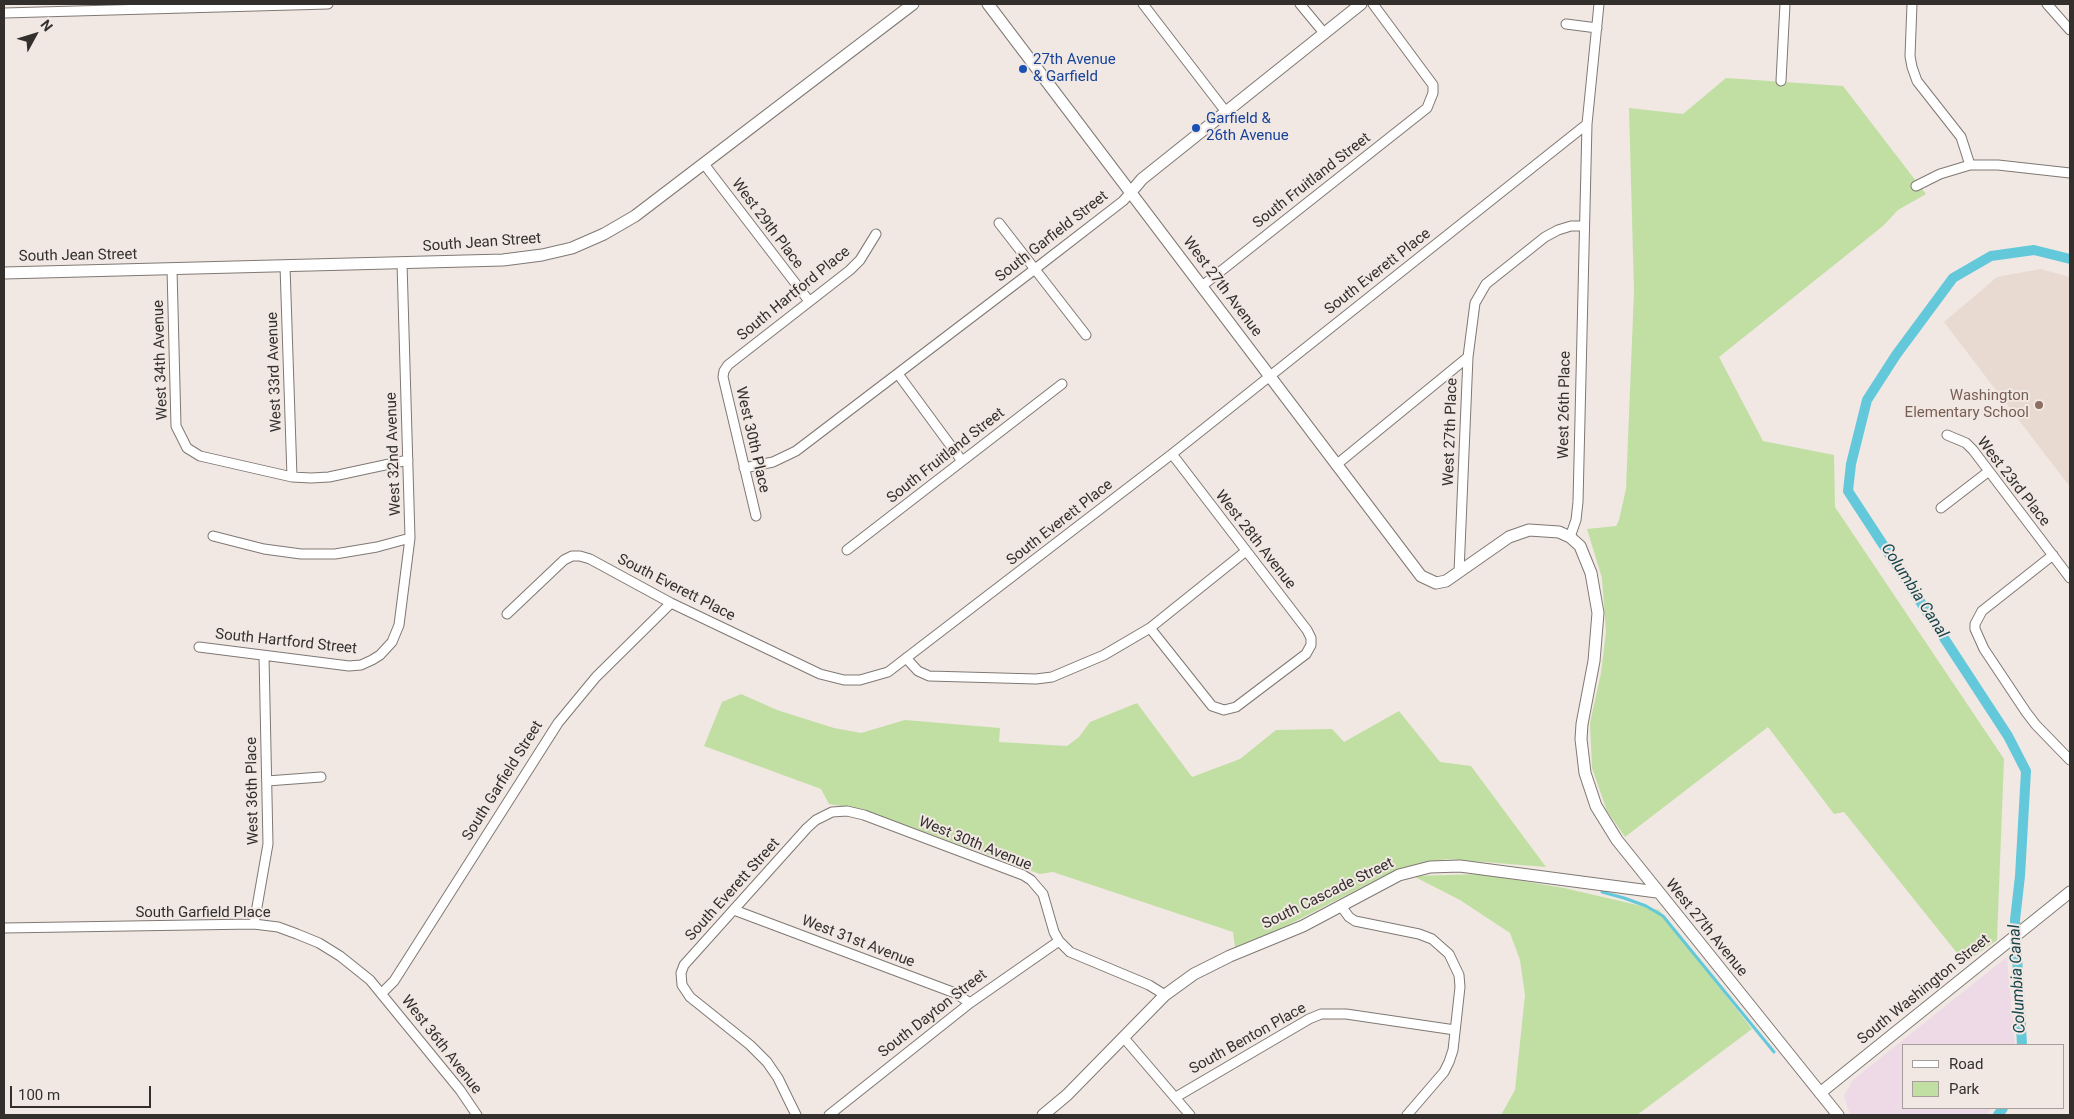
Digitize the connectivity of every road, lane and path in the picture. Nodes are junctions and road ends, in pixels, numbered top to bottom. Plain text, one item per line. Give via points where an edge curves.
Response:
1 (328, 4) edge
2 (913, 4) edge
3 (988, 4) edge
4 (1143, 4) edge
5 (1300, 4) edge
6 (1360, 4) edge
7 (1373, 4) edge
8 (1598, 4) edge
9 (1785, 4) edge
10 (1912, 4) edge
11 (2047, 4) edge
12 (265, 5) edge
13 (4, 13) edge
14 (1566, 24) dead end
15 (1597, 28) junction
16 (2070, 30) edge
17 (1324, 33) junction
18 (1781, 81) dead end
19 (1226, 112) junction
20 (1587, 124) junction
21 (704, 164) junction
22 (1970, 165) junction
23 (2070, 173) edge
24 (1916, 186) dead end
25 (1131, 192) junction
26 (1000, 222) dead end
27 (1584, 226) junction
28 (876, 234) dead end
29 (402, 263) junction
30 (285, 266) junction
31 (172, 269) junction
32 (1035, 269) junction
33 (4, 273) edge
34 (1202, 286) junction
35 (809, 301) junction
36 (1086, 335) dead end
37 (1468, 357) junction
38 (724, 371) joint
39 (898, 374) junction
40 (1270, 376) junction
41 (1062, 384) dead end
42 (1947, 435) dead end
43 (1172, 454) junction
44 (408, 460) junction
45 (962, 461) junction
46 (1336, 465) junction
47 (744, 468) junction
48 (1989, 471) junction
49 (292, 477) junction
50 (1941, 508) dead end
51 (756, 516) dead end
52 (213, 536) dead end
53 (1570, 537) junction
54 (410, 538) junction
55 (847, 550) dead end
56 (1246, 551) junction
57 (2053, 555) junction
58 (1459, 572) junction
59 (2070, 578) edge
60 (671, 603) junction
61 (507, 614) dead end
62 (1150, 628) junction
63 (392, 642) joint
64 (199, 647) dead end
65 (264, 656) junction
66 (906, 658) junction
67 (2070, 760) edge
68 (321, 777) dead end
69 (267, 781) junction
70 (816, 820) joint
71 (1657, 892) junction
72 (2070, 892) edge
73 (1340, 906) junction
74 (734, 910) junction
75 (254, 924) junction
76 (4, 928) edge
77 (1059, 942) junction
78 (382, 993) junction
79 (1165, 995) junction
80 (970, 1003) junction
81 (1455, 1030) junction
82 (1124, 1038) junction
83 (1820, 1093) junction
84 (1176, 1097) junction
85 (477, 1115) edge
86 (796, 1115) edge
87 (829, 1115) edge
88 (1043, 1115) edge
89 (1190, 1115) edge
90 (1407, 1115) edge
91 (1838, 1115) edge

1 - 12 street
2 - 21 street, South Jean Street
3 - 25 street, West 27th Avenue
4 - 19 street
5 - 17 street
6 - 17 street, South Garfield Street
7 - 34 street, South Fruitland Street via 1433,85 1427,108
8 - 15 street, West 26th Place
9 - 18 street
10 - 22 street via 1912,67 1917,80 1961,137
11 - 16 street
12 - 13 street
14 - 15 street
15 - 20 street, West 26th Place
17 - 19 street, South Garfield Street
19 - 25 street, South Garfield Street via 1142,179
20 - 27 street, West 26th Place
20 - 40 street, South Everett Place
21 - 29 street, South Jean Street via 621,225 572,248 503,260
21 - 35 street, West 29th Place
22 - 23 street
22 - 24 street
25 - 32 street, South Garfield Street
25 - 34 street, West 27th Avenue
26 - 32 street
27 - 37 street, West 27th Place via 1571,226 1545,237 1486,284 1472,315
27 - 53 street, West 26th Place via 1578,502
28 - 35 street, South Hartford Place via 855,265
29 - 30 street, South Jean Street
29 - 44 street, West 32nd Avenue
30 - 31 street, South Jean Street
30 - 49 street, West 33rd Avenue
31 - 33 street, South Jean Street
31 - 49 street, West 34th Avenue via 176,426 187,448 200,456
32 - 36 street
32 - 39 street, South Garfield Street
34 - 40 street, West 27th Avenue
35 - 38 street, South Hartford Place
37 - 46 street
37 - 58 street, West 27th Place
38 - 47 street, West 30th Place
39 - 45 street
39 - 47 street, South Garfield Street via 796,451 772,462
40 - 43 street, South Everett Place
40 - 46 street, West 27th Avenue
41 - 45 street, South Fruitland Street
42 - 48 street, West 23rd Place via 1966,443
43 - 56 street, West 28th Avenue
43 - 66 street, South Everett Place
44 - 49 street via 329,477
44 - 54 street, West 32nd Avenue
45 - 55 street, South Fruitland Street
46 - 58 street, West 27th Avenue via 1425,579 1436,583 1446,581
47 - 51 street, West 30th Place
48 - 50 street
48 - 57 street, West 23rd Place
52 - 54 street via 264,549 301,554 335,554
53 - 58 street via 1549,530 1517,533
53 - 71 street, West 27th Avenue via 1580,546 1588,563 1598,613 1594,661 1582,724 1584,773 1608,827
54 - 63 street, West 32nd Avenue via 399,625
56 - 62 street
56 - 62 street, West 28th Avenue via 1307,630 1311,645 1306,654 1236,707 1224,710 1212,706
57 - 59 street, West 23rd Place
57 - 67 street via 1982,611 1975,624 1984,649 2026,712
60 - 61 street, South Everett Place via 590,559 572,556
60 - 66 street, South Everett Place via 831,678 860,680 874,677 888,672
60 - 78 street, South Garfield Street via 596,677 558,723 394,981
62 - 66 street via 1067,672 1036,679 929,676 918,672
63 - 65 street, South Hartford Street via 380,655 355,666
64 - 65 street, South Hartford Street
65 - 69 street, West 36th Place
68 - 69 street
69 - 75 street, West 36th Place via 268,844
70 - 74 street, South Everett Street
70 - 77 street, West 30th Avenue via 832,812 864,815 1022,875 1043,894
71 - 73 street, South Cascade Street via 1447,865 1399,875
71 - 83 street, West 27th Avenue
72 - 83 street, South Washington Street
73 - 79 street, South Cascade Street via 1303,926 1213,964
73 - 81 street via 1355,921 1419,934 1441,945 1459,975
74 - 80 street, West 31st Avenue via 955,993
74 - 86 street, South Everett Street via 684,965 682,985 690,997 758,1052 778,1078
75 - 76 street, South Garfield Place
75 - 78 street, South Garfield Place via 278,927 320,943 356,967
77 - 79 street via 1070,952
77 - 80 street, South Dayton Street
78 - 85 street, West 36th Avenue
79 - 82 street, South Cascade Street
80 - 87 street, South Dayton Street
81 - 84 street, South Benton Place via 1346,1014 1321,1014
81 - 90 street via 1453,1050 1444,1072
82 - 84 street
82 - 88 street, South Cascade Street
83 - 91 street, West 27th Avenue
84 - 89 street

